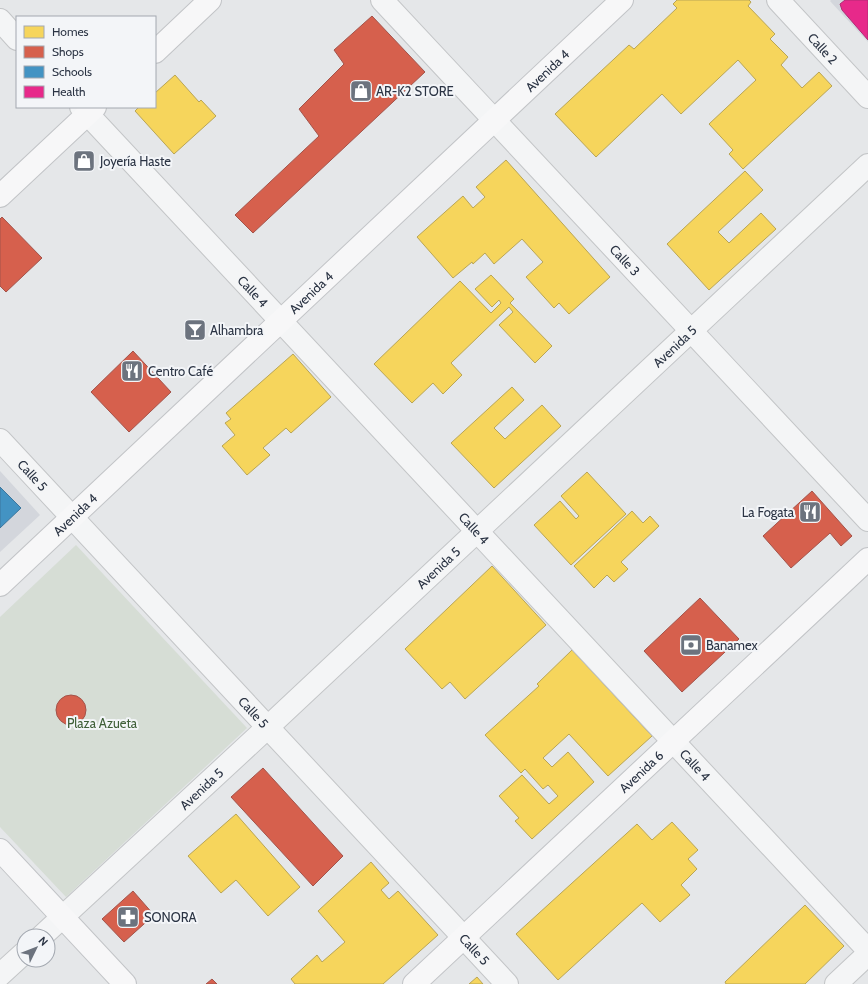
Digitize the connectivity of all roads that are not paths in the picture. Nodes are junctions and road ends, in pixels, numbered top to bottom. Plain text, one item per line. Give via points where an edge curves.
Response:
1 (210, 0) edge
2 (382, 0) edge
3 (622, 0) edge
4 (778, 0) edge
5 (0, 20) edge
6 (16, 38) edge
7 (156, 51) edge
8 (868, 97) edge
9 (88, 109) edge
10 (494, 120) junction
11 (868, 165) edge
12 (0, 196) edge
13 (281, 321) junction
14 (691, 330) junction
15 (0, 440) edge
16 (72, 517) junction
17 (868, 520) edge
18 (477, 531) junction
19 (868, 559) edge
20 (0, 586) edge
21 (268, 727) junction
22 (673, 741) junction
23 (0, 850) edge
24 (62, 917) junction
25 (50, 928) edge
26 (464, 938) junction
27 (868, 950) edge
28 (868, 954) edge
29 (16, 960) edge
30 (0, 975) edge
31 (125, 984) edge
32 (414, 984) edge
33 (507, 984) edge
34 (836, 984) edge

1 - 7 main road
2 - 10 street, Calle 3
3 - 10 main road, Avenida 4
4 - 8 street, Calle 2
5 - 6 street
9 - 12 main road
9 - 13 street, Calle 4
10 - 13 main road, Avenida 4
10 - 14 street, Calle 3
11 - 14 street, Avenida 5
13 - 16 main road, Avenida 4
13 - 18 street, Calle 4
14 - 17 street, Calle 3
14 - 18 street, Avenida 5
15 - 16 street, Calle 5
16 - 20 main road, Avenida 4
16 - 21 street, Calle 5
18 - 21 street, Avenida 5
18 - 22 street, Calle 4
19 - 22 main road, Avenida 6
21 - 24 street, Avenida 5
21 - 26 street, Calle 5
22 - 26 main road, Avenida 6
22 - 27 street, Calle 4
23 - 24 main road
24 - 25 street, Avenida 5
24 - 31 main road
26 - 32 main road, Avenida 6
26 - 33 street, Calle 5
28 - 34 street
29 - 30 street

